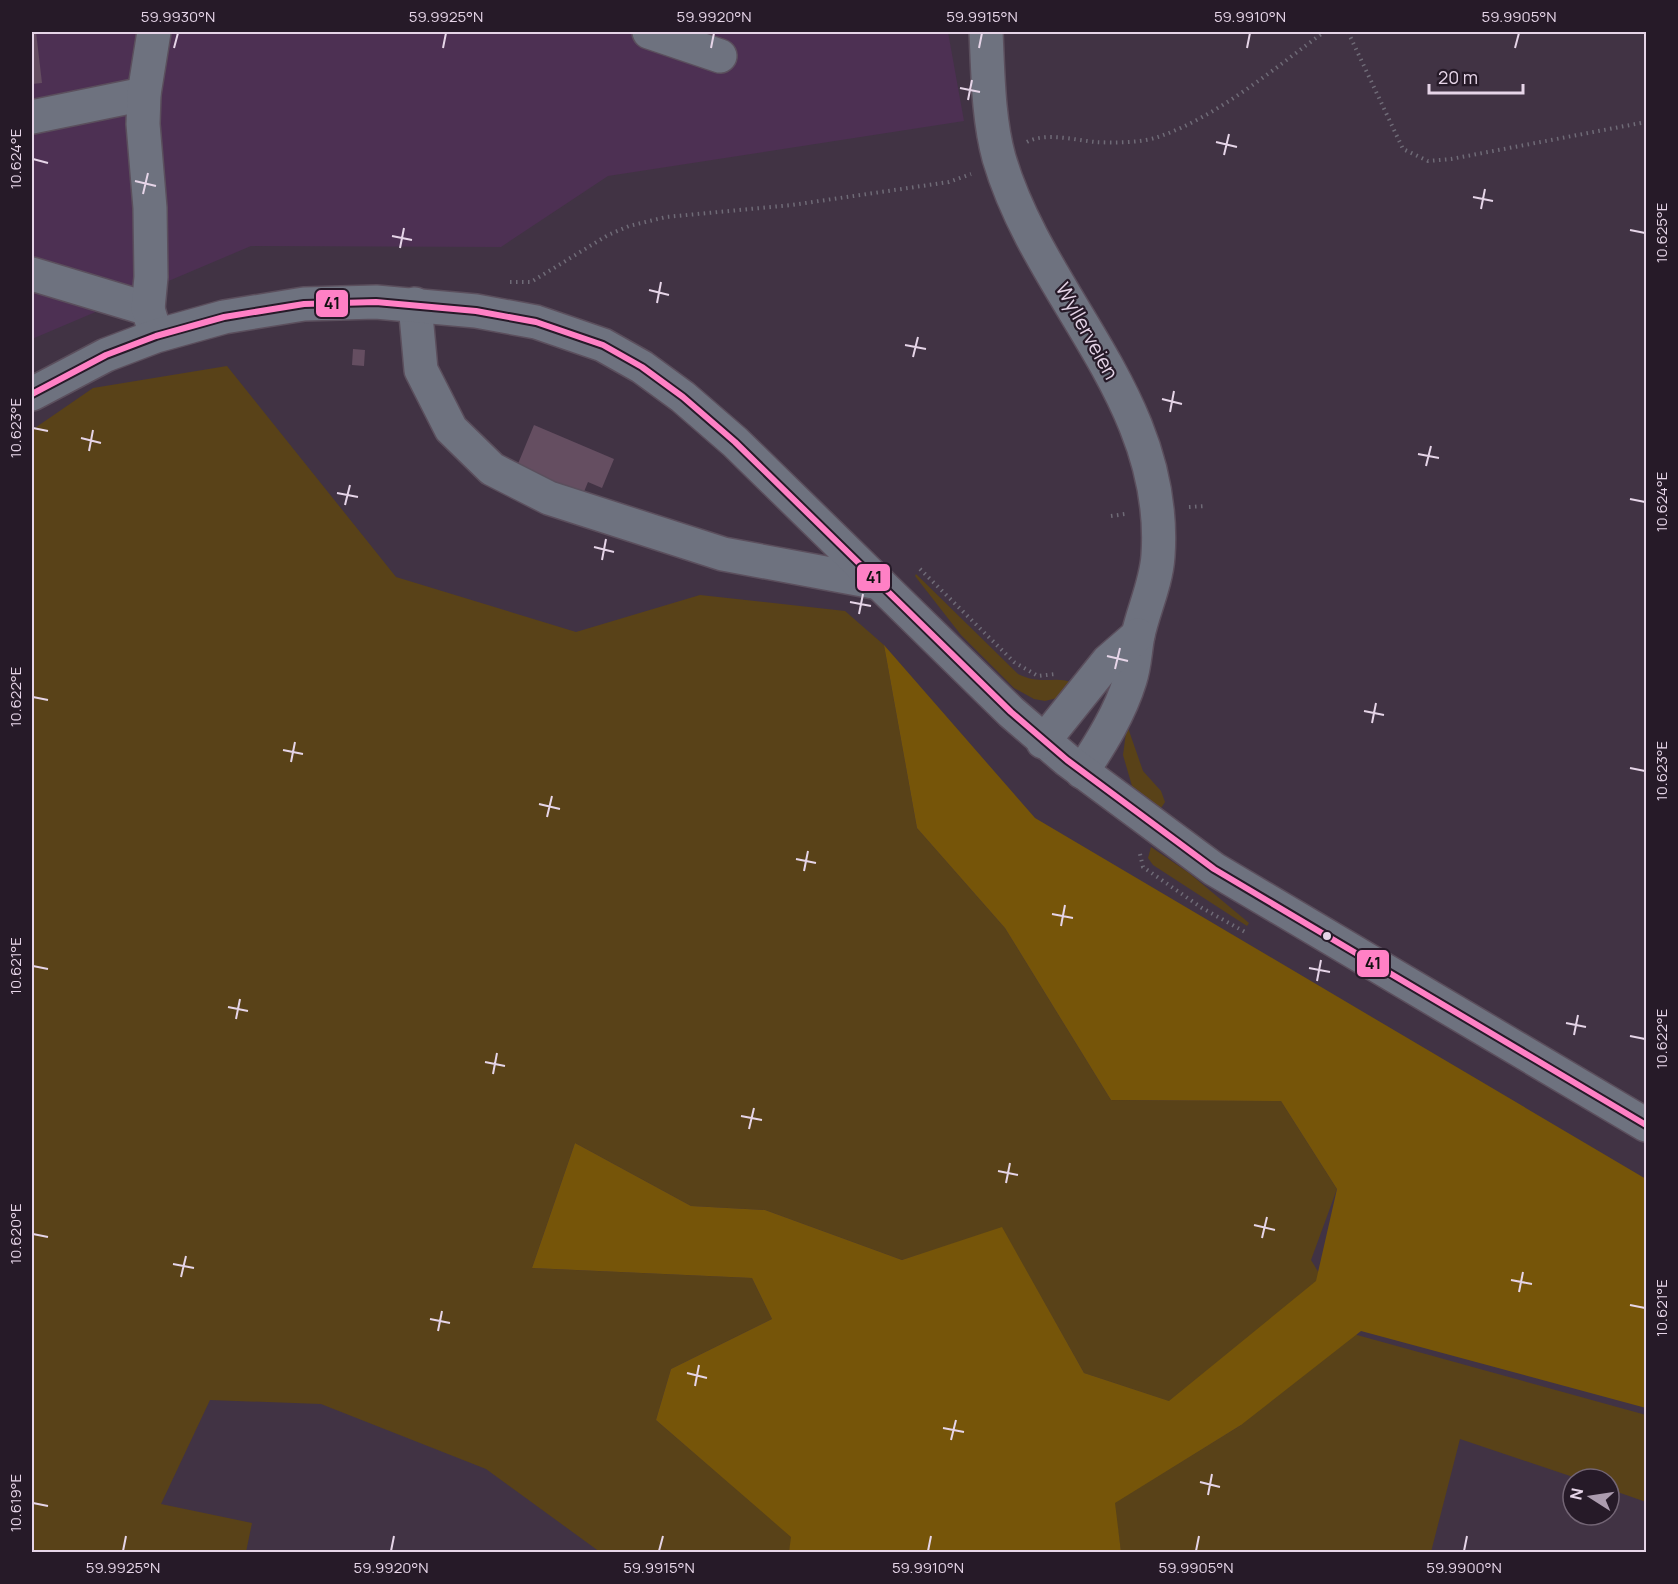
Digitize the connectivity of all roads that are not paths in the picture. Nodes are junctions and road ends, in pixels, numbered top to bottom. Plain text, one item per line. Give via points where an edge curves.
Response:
1 (154, 32) edge
2 (649, 32) edge
3 (986, 32) edge
4 (720, 56) dead end
5 (144, 94) junction
6 (32, 117) edge
7 (32, 274) edge
8 (416, 304) junction
9 (152, 322) junction
10 (32, 394) edge
11 (879, 583) junction
12 (1138, 635) junction
13 (1043, 742) junction
14 (1083, 772) junction
15 (1647, 1125) edge

1 - 5 street
2 - 4 street
3 - 12 street, Wyllerveien via 994,130 1018,208 1127,403 1149,461 1158,510 1158,558
5 - 6 street
5 - 9 street
7 - 9 street
8 - 9 street via 304,304 224,317
8 - 11 street via 536,322 603,345 642,367 735,442
8 - 11 street via 421,370 451,429 492,469 549,498 723,554
9 - 10 street
11 - 13 street
12 - 13 street via 1108,661
12 - 14 street, Wyllerveien via 1130,680
13 - 14 street
14 - 15 street via 1214,869

